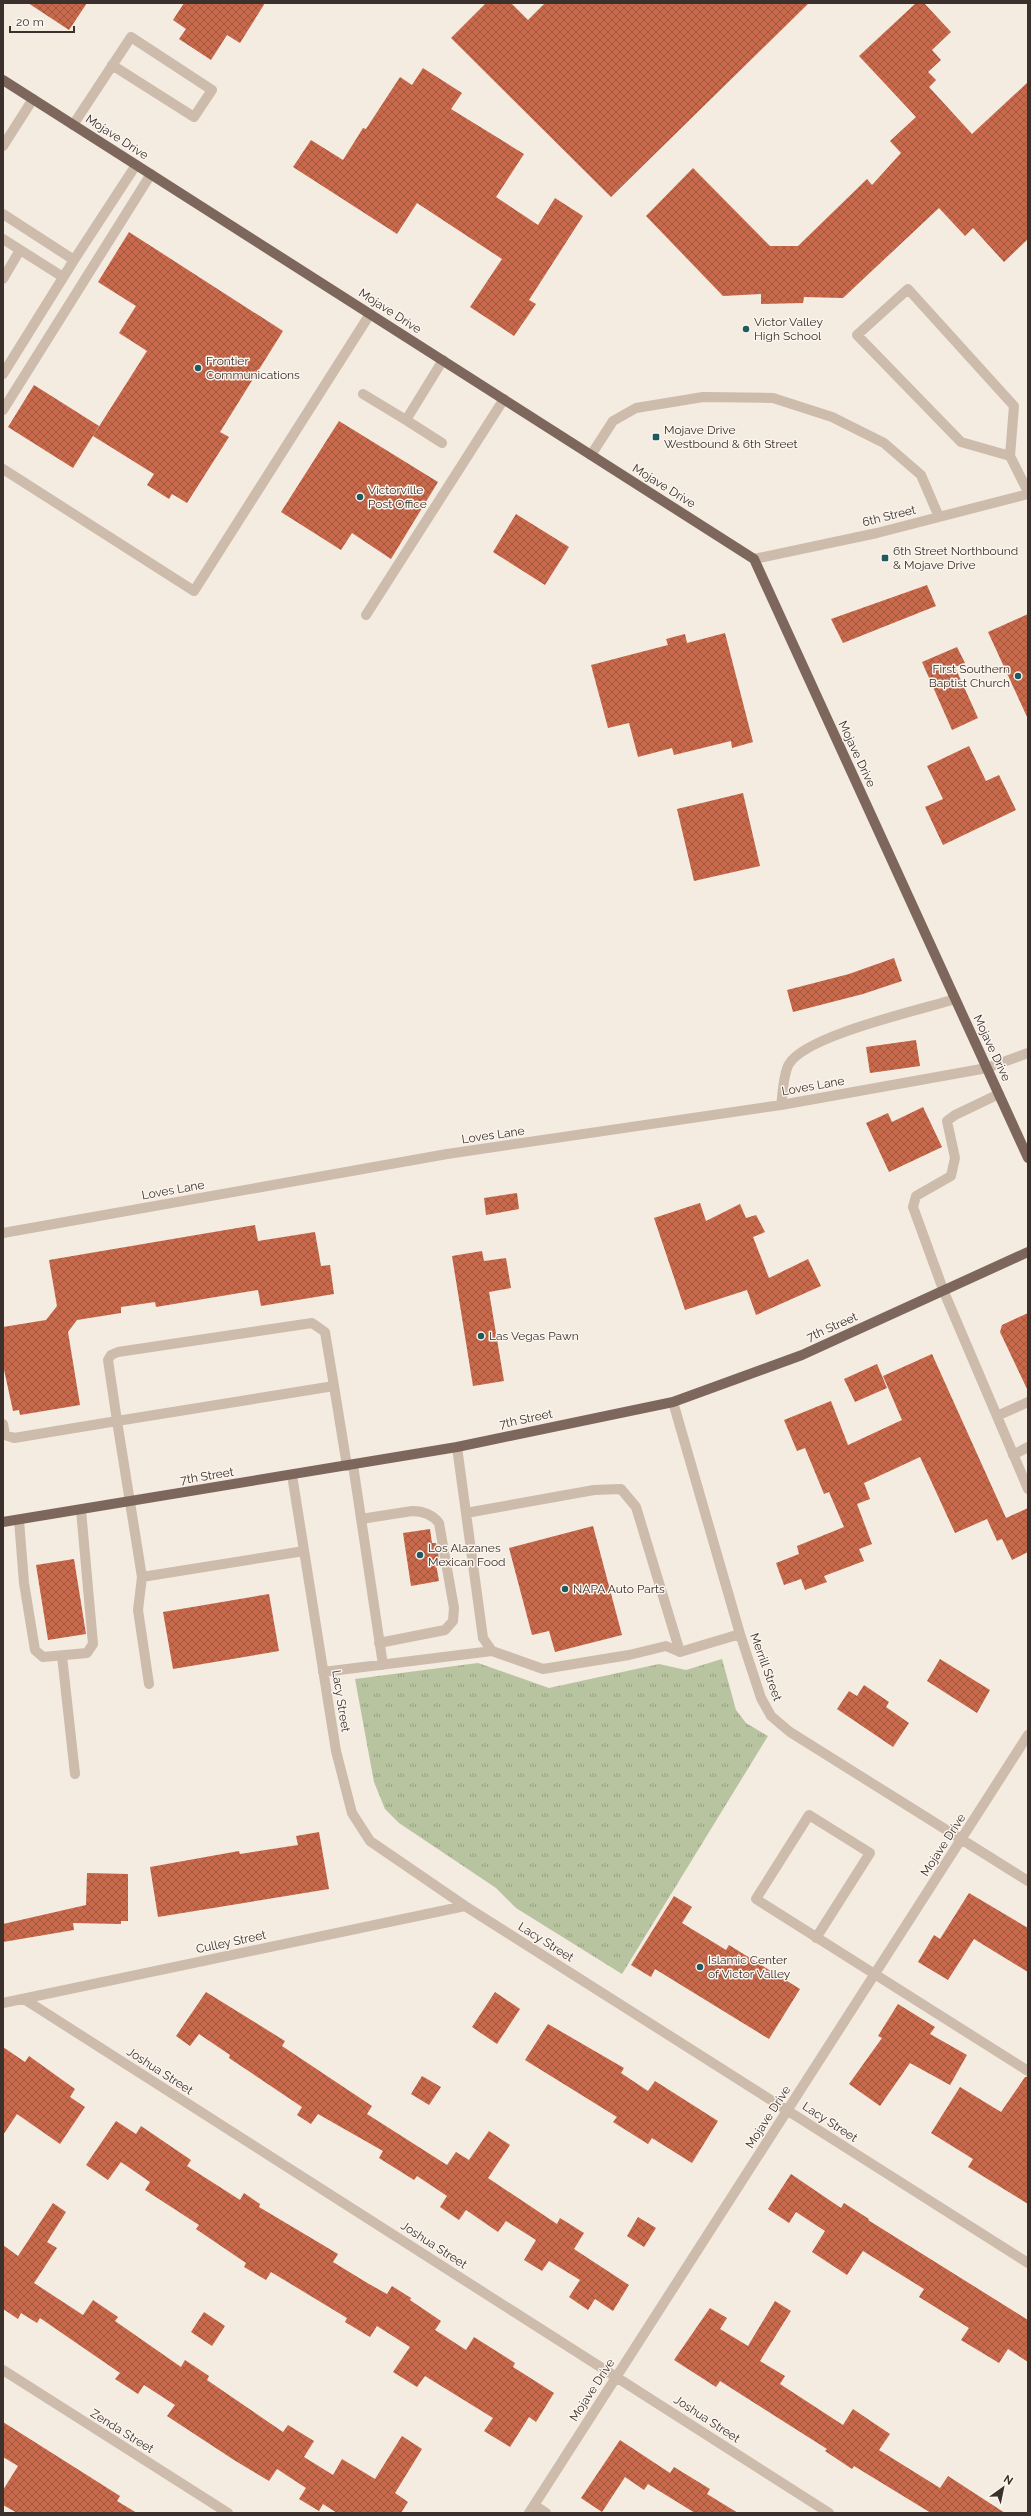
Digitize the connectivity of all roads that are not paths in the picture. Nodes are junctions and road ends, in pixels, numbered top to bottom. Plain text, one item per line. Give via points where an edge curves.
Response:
1 (112, 65) junction
2 (3, 80) edge
3 (33, 99) junction
4 (73, 125) junction
5 (3, 146) edge
6 (136, 165) junction
7 (151, 174) junction
8 (3, 214) edge
9 (3, 239) edge
10 (20, 250) junction
11 (74, 260) junction
12 (63, 278) junction
13 (3, 279) edge
14 (370, 314) junction
15 (443, 360) junction
16 (3, 374) edge
17 (363, 394) dead end
18 (504, 399) junction
19 (3, 410) edge
20 (406, 420) junction
21 (442, 443) dead end
22 (591, 455) junction
23 (1010, 456) junction
24 (3, 469) edge
25 (1028, 493) edge
26 (939, 517) junction
27 (754, 559) junction
28 (366, 615) dead end
29 (955, 999) junction
30 (1028, 1053) edge
31 (987, 1068) junction
32 (998, 1094) junction
33 (781, 1106) junction
34 (1028, 1158) edge
35 (3, 1233) edge
36 (1028, 1252) edge
37 (944, 1292) junction
38 (334, 1386) junction
39 (673, 1402) junction
40 (1028, 1402) edge
41 (997, 1416) junction
42 (117, 1421) junction
43 (3, 1424) edge
44 (456, 1447) junction
45 (1028, 1447) edge
46 (1014, 1454) junction
47 (350, 1465) junction
48 (292, 1475) junction
49 (1028, 1489) edge
50 (130, 1502) junction
51 (81, 1510) junction
52 (466, 1513) junction
53 (361, 1519) junction
54 (19, 1520) junction
55 (3, 1522) edge
56 (304, 1551) junction
57 (142, 1577) junction
58 (740, 1634) junction
59 (379, 1643) junction
60 (492, 1651) junction
61 (680, 1652) junction
62 (62, 1656) junction
63 (383, 1665) junction
64 (323, 1672) junction
65 (149, 1684) dead end
66 (1028, 1736) edge
67 (75, 1774) dead end
68 (962, 1839) junction
69 (1028, 1881) edge
70 (465, 1906) junction
71 (816, 1938) junction
72 (875, 1974) junction
73 (24, 2000) junction
74 (3, 2003) edge
75 (1028, 2071) edge
76 (788, 2110) junction
77 (1028, 2263) edge
78 (3, 2370) edge
79 (616, 2377) junction
80 (531, 2509) edge
81 (228, 2513) edge
82 (546, 2513) edge
83 (829, 2513) edge

1 - 1 street via 194,118 212,90 131,37
1 - 4 street
2 - 3 main road, Mojave Drive
3 - 4 main road, Mojave Drive
3 - 5 street
4 - 6 main road, Mojave Drive
6 - 7 main road, Mojave Drive
6 - 11 street
7 - 14 main road, Mojave Drive
7 - 19 street
8 - 11 street
9 - 10 street
10 - 12 street
10 - 13 street
11 - 12 street
12 - 16 street
14 - 15 main road, Mojave Drive
14 - 24 street via 194,591
15 - 18 main road, Mojave Drive
15 - 20 street
17 - 20 street
18 - 22 main road, Mojave Drive
18 - 28 street
20 - 21 street
22 - 26 street via 613,421 636,408 703,397 773,398 832,417 884,443 921,475
22 - 27 main road, Mojave Drive
23 - 23 street via 1014,406 908,289 857,335 961,442
23 - 25 street
25 - 26 street, 6th Street
26 - 27 street, 6th Street
27 - 29 main road, Mojave Drive
29 - 31 main road, Mojave Drive
29 - 33 street via 826,1038 804,1048 789,1064
30 - 31 street, Loves Lane
31 - 32 main road, Mojave Drive
31 - 33 street, Loves Lane
32 - 34 main road, Mojave Drive
32 - 37 street via 947,1121 955,1158 951,1176 916,1196 913,1207
33 - 35 street, Loves Lane via 446,1154
36 - 37 main road, 7th Street
37 - 39 main road, 7th Street via 802,1355
37 - 41 street
38 - 42 street
38 - 42 street via 326,1332 312,1323 118,1352 111,1355 108,1360
38 - 47 street
39 - 44 main road, 7th Street
39 - 58 street, Merrill Street
40 - 41 street
41 - 46 street
42 - 43 street via 8,1438
42 - 50 street
44 - 47 main road, 7th Street
44 - 52 street
45 - 46 street
46 - 49 street
47 - 48 main road, 7th Street
47 - 53 street
48 - 50 main road, 7th Street
48 - 56 street, Lacy Street
50 - 51 main road, 7th Street
50 - 57 street
51 - 54 main road, 7th Street
51 - 62 street via 93,1644 87,1654
52 - 60 street via 483,1638
52 - 61 street via 594,1490 621,1490 636,1507
53 - 59 street
53 - 59 street via 412,1511 428,1513 435,1518 439,1523 454,1608 453,1621 445,1630
54 - 55 main road, 7th Street
54 - 62 street via 24,1583 35,1650 43,1657
56 - 57 street
56 - 64 street, Lacy Street
57 - 65 street via 138,1610
58 - 61 street
58 - 68 street, Merrill Street via 761,1698 771,1716 790,1732
59 - 63 street
60 - 61 street via 543,1669 629,1655 666,1646
60 - 63 street
62 - 67 street
63 - 64 street
64 - 70 street, Lacy Street via 336,1751 352,1813 370,1841
66 - 68 street, Mojave Drive
68 - 69 street, Merrill Street
68 - 72 street, Mojave Drive
70 - 73 street, Culley Street
70 - 76 street, Lacy Street
71 - 71 street via 870,1854 809,1815 756,1900
71 - 72 street
72 - 75 street
72 - 76 street, Mojave Drive
73 - 74 street, Culley Street
73 - 79 street, Joshua Street
76 - 77 street, Lacy Street
76 - 79 street, Mojave Drive
78 - 81 street, Zenda Street
79 - 80 street, Mojave Drive
79 - 83 street, Joshua Street
80 - 82 street

